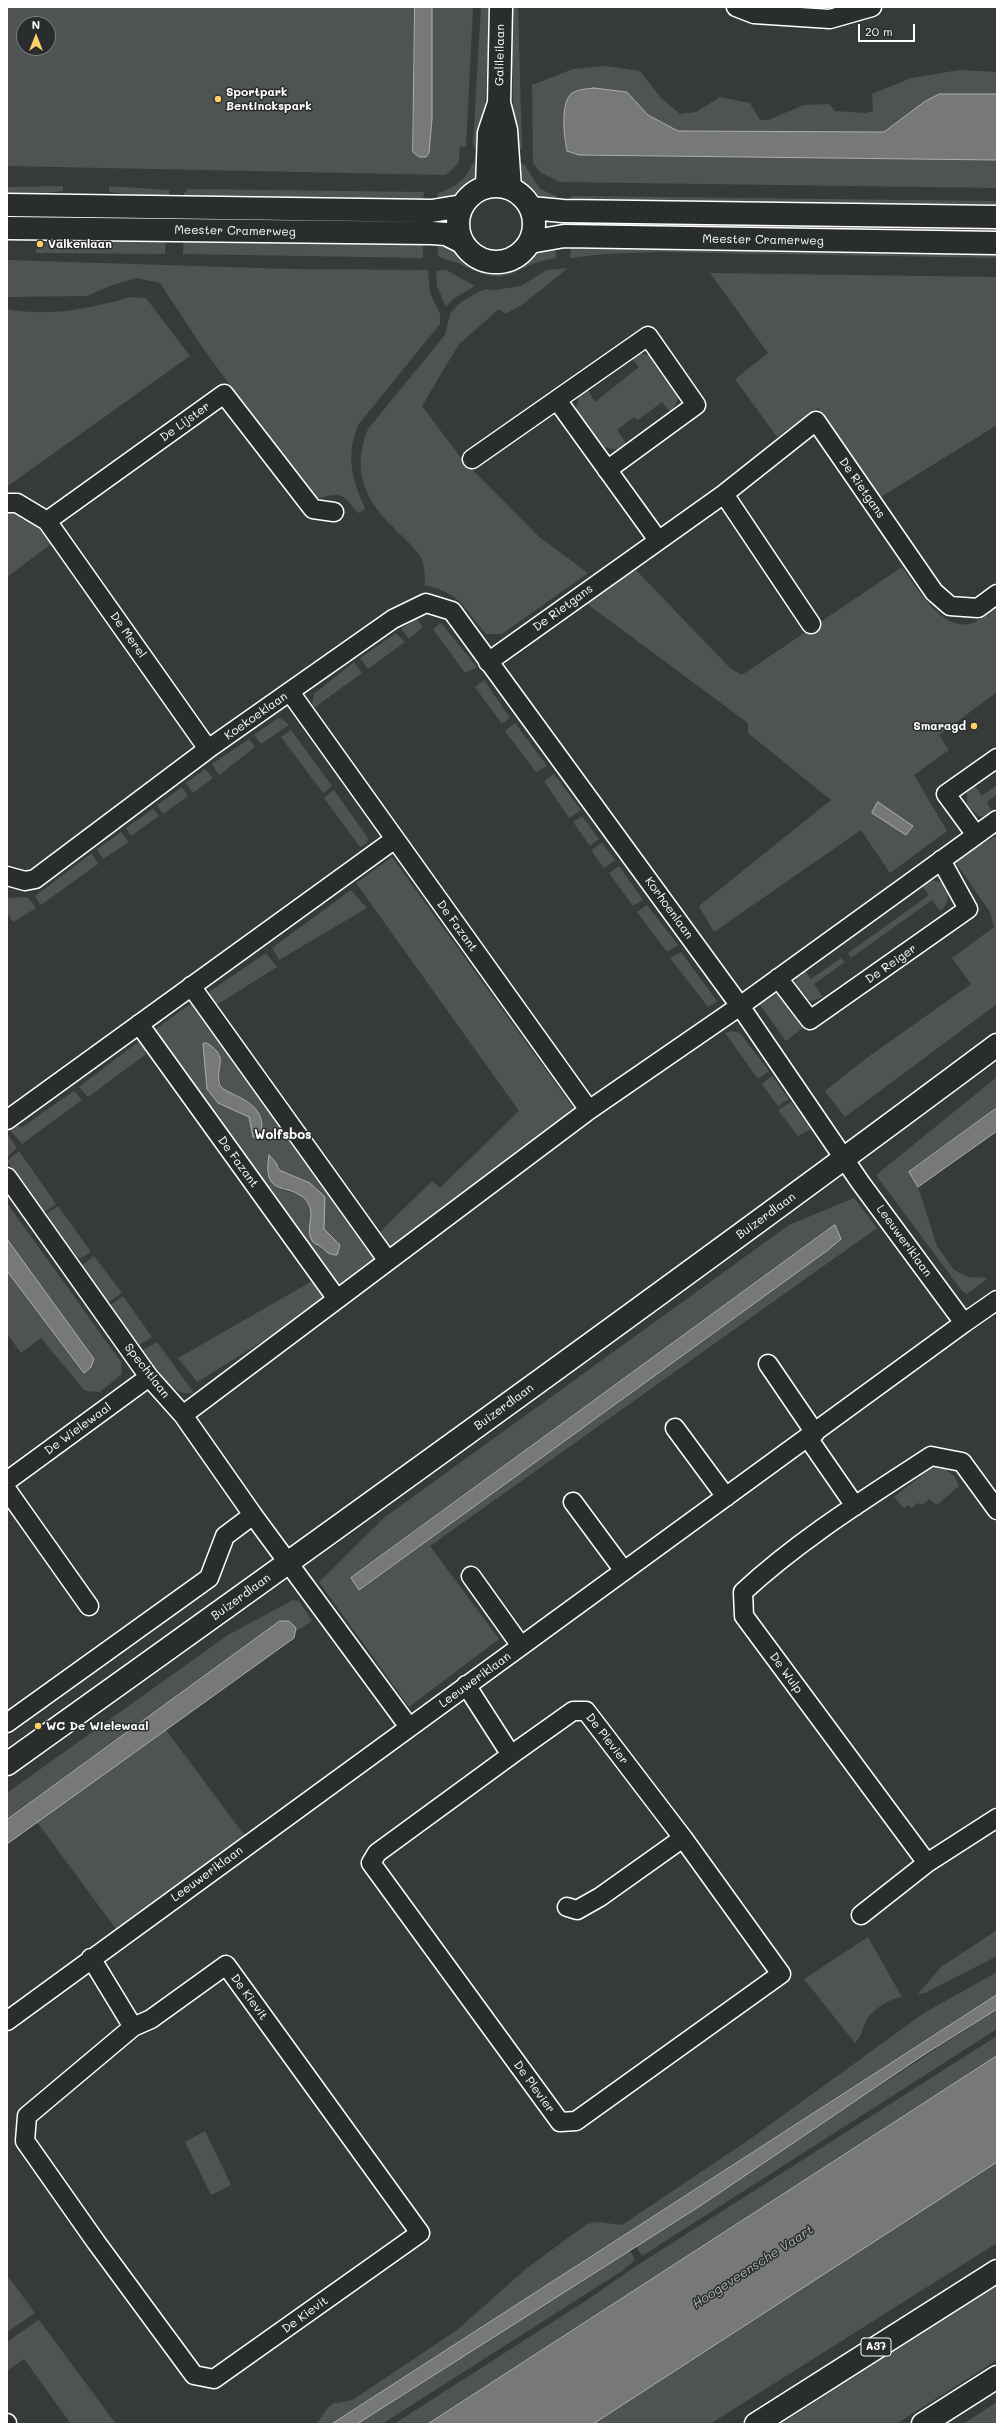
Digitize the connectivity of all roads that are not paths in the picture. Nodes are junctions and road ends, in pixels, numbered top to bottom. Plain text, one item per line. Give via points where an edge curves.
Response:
1 (501, 7) edge
2 (736, 7) edge
3 (872, 7) edge
4 (499, 103) junction
5 (487, 186) junction
6 (510, 188) junction
7 (7, 205) edge
8 (462, 206) junction
9 (531, 208) junction
10 (997, 216) edge
11 (7, 228) edge
12 (462, 242) junction
13 (530, 242) junction
14 (997, 243) edge
15 (557, 400) junction
16 (472, 459) dead end
17 (607, 470) junction
18 (724, 494) junction
19 (7, 503) edge
20 (334, 512) dead end
21 (47, 521) junction
22 (658, 540) junction
23 (997, 594) edge
24 (810, 624) dead end
25 (488, 662) junction
26 (290, 692) junction
27 (208, 749) junction
28 (997, 758) edge
29 (997, 820) edge
30 (976, 835) junction
31 (395, 839) junction
32 (941, 860) junction
33 (11, 878) edge
34 (778, 978) junction
35 (191, 986) junction
36 (740, 1006) junction
37 (138, 1024) junction
38 (997, 1044) edge
39 (589, 1110) junction
40 (7, 1120) edge
41 (844, 1159) junction
42 (7, 1177) edge
43 (388, 1260) junction
44 (337, 1299) junction
45 (997, 1300) edge
46 (964, 1323) junction
47 (768, 1364) dead end
48 (148, 1377) junction
49 (183, 1415) junction
50 (675, 1428) dead end
51 (812, 1435) junction
52 (7, 1481) edge
53 (7, 1490) edge
54 (726, 1497) junction
55 (573, 1502) dead end
56 (855, 1506) junction
57 (997, 1510) edge
58 (253, 1515) junction
59 (288, 1563) junction
60 (624, 1571) junction
61 (471, 1576) dead end
62 (89, 1606) dead end
63 (521, 1646) junction
64 (466, 1685) junction
65 (7, 1722) edge
66 (409, 1727) junction
67 (511, 1755) junction
68 (7, 1764) edge
69 (997, 1818) edge
70 (683, 1838) junction
71 (927, 1863) junction
72 (567, 1907) dead end
73 (861, 1915) dead end
74 (91, 1958) junction
75 (7, 2021) edge
76 (133, 2027) junction
77 (997, 2271) edge
78 (997, 2377) edge
79 (756, 2424) edge
80 (923, 2424) edge

1 - 4 main road, Galileilaan
2 - 3 street via 754,14 830,19
4 - 5 main road, Galileilaan via 489,133
4 - 6 main road, Galileilaan via 506,130
5 - 6 main road
5 - 8 main road via 472,194
6 - 9 main road via 519,192
7 - 8 main road, Meester Cramerweg via 432,211
8 - 12 main road via 457,224
9 - 10 main road via 563,211
9 - 13 main road via 535,225
11 - 12 main road, Meester Cramerweg via 432,233 446,234
12 - 13 main road via 470,253 482,260 496,262 516,257
13 - 14 main road, Meester Cramerweg via 564,236
15 - 16 street
15 - 17 street
15 - 17 street via 648,336 696,405
17 - 22 street
18 - 22 street, De Rietgans
18 - 23 street, De Rietgans via 816,421 934,592 950,606 978,608
18 - 24 street
19 - 21 street via 17,503
20 - 21 street, De Lijster via 313,509 224,394
21 - 27 street, De Merel
22 - 25 street, De Rietgans
25 - 26 street, Koekoeklaan via 452,611 426,603 393,619
25 - 36 street, Korhoenlaan
26 - 27 street, Koekoeklaan
26 - 31 street, De Fazant
27 - 33 street, Koekoeklaan via 35,879 25,881
28 - 30 street via 946,794
29 - 30 street
30 - 32 street
31 - 35 street
31 - 39 street, De Fazant
32 - 34 street
32 - 34 street, De Reiger via 968,910 810,1020
34 - 36 street
35 - 37 street
35 - 43 street
36 - 39 street
36 - 41 street, Korhoenlaan
37 - 40 street
37 - 44 street, De Fazant
38 - 41 main road, Buizerdlaan
39 - 43 street
41 - 46 street, Leeuweriklaan
41 - 59 main road, Buizerdlaan
42 - 48 street, Spechtlaan
43 - 44 street
44 - 49 street
45 - 46 street, Leeuweriklaan
46 - 51 street, Leeuweriklaan
47 - 51 street
48 - 49 street, Spechtlaan
48 - 52 street, De Wielewaal
49 - 58 street, Spechtlaan
50 - 54 street
51 - 54 street, Leeuweriklaan
51 - 56 street
53 - 62 street
54 - 60 street, Leeuweriklaan
55 - 60 street
56 - 57 street, De Wulp via 931,1456 962,1462
56 - 71 street, De Wulp via 766,1571 743,1592 744,1616
58 - 59 street, Spechtlaan
58 - 65 street via 225,1536 209,1578
59 - 66 street
59 - 68 main road, Buizerdlaan
60 - 63 street, Leeuweriklaan
61 - 63 street, Leeuweriklaan
63 - 64 street, Leeuweriklaan
64 - 66 street, Leeuweriklaan
64 - 67 street
66 - 74 street, Leeuweriklaan
67 - 70 street, De Plevier via 573,1711 586,1711
67 - 70 street, De Plevier via 377,1853 371,1863 560,2122 576,2121 781,1974
69 - 71 street
70 - 72 street via 600,1897 577,1910
71 - 73 street
74 - 75 street, Leeuweriklaan
74 - 76 street
76 - 76 street, De Kievit via 151,2019 226,1966 420,2233 214,2379 194,2375 25,2140 27,2116
77 - 79 main road, A37
78 - 80 main road

